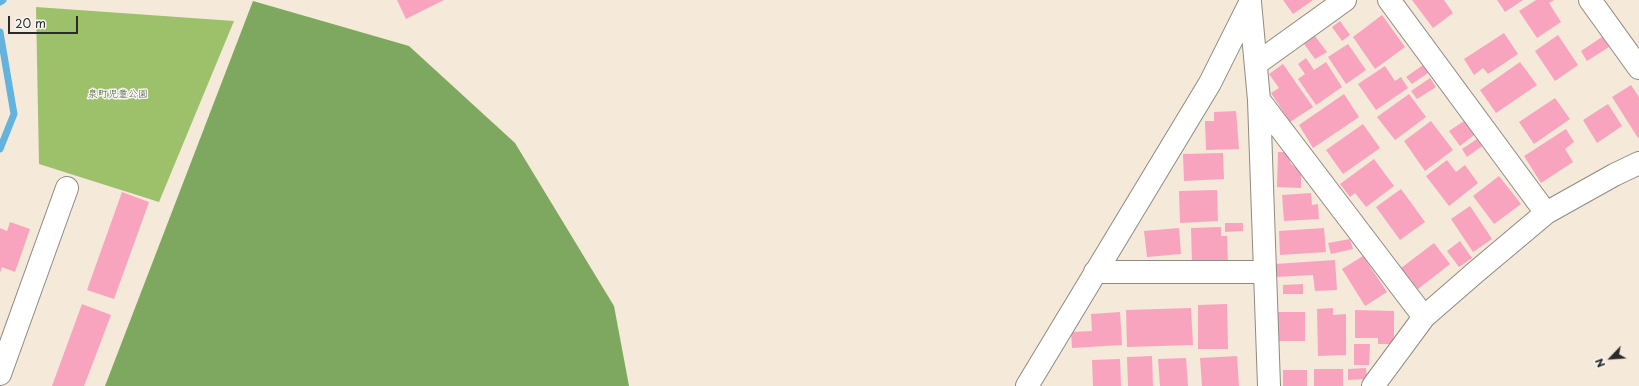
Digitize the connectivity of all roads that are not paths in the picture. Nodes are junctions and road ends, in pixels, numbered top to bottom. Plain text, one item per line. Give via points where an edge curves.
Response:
1 (1345, 0) edge
2 (1389, 0) edge
3 (1590, 0) edge
4 (1250, 2) edge
5 (1256, 64) junction
6 (1639, 68) edge
7 (1259, 100) junction
8 (1639, 163) edge
9 (67, 188) dead end
10 (1546, 213) junction
11 (1095, 272) junction
12 (1265, 272) junction
13 (1424, 317) junction
14 (0, 374) edge
15 (1027, 386) edge
16 (1269, 386) edge
17 (1373, 386) edge

1 - 5 street
2 - 10 street
3 - 6 street
4 - 5 street
4 - 11 street via 1210,82
5 - 7 street
7 - 12 street
7 - 13 street
8 - 10 street
9 - 14 street
10 - 13 street
11 - 12 street
11 - 15 street
12 - 16 street
13 - 17 street

